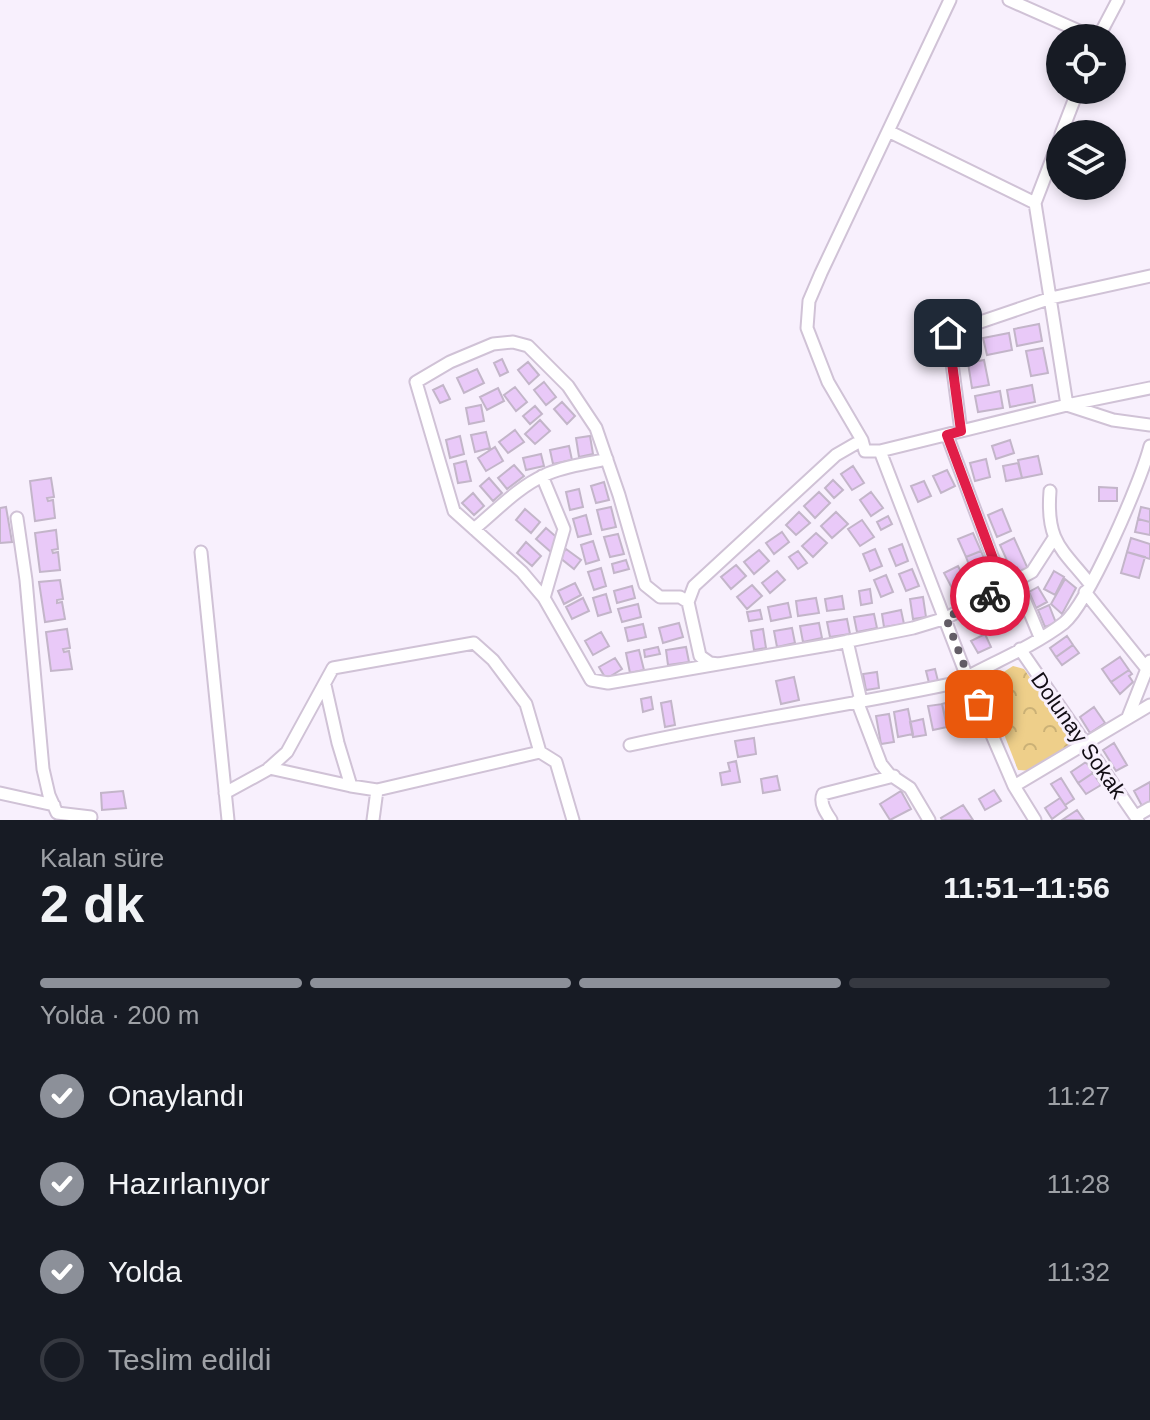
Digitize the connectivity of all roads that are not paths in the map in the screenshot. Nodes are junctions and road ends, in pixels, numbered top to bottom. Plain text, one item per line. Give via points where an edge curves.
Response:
1 (950, 0) edge
2 (1009, 0) edge
3 (1118, 0) edge
4 (1065, 24) edge
5 (1105, 24) edge
6 (890, 132) junction
7 (1046, 175) edge
8 (1035, 203) junction
9 (1150, 276) edge
10 (1051, 298) junction
11 (1150, 388) edge
12 (1067, 405) junction
13 (1150, 425) edge
14 (961, 431) junction
15 (947, 435) junction
16 (862, 440) junction
17 (1150, 446) edge
18 (880, 451) junction
19 (607, 459) junction
20 (542, 476) junction
21 (1050, 491) dead end
22 (17, 518) dead end
23 (474, 529) junction
24 (1054, 538) junction
25 (201, 552) dead end
26 (1017, 582) junction
27 (1004, 588) junction
28 (1087, 588) junction
29 (544, 598) junction
30 (688, 602) junction
31 (946, 618) junction
32 (1040, 637) junction
33 (847, 641) junction
34 (1020, 649) junction
35 (723, 664) junction
36 (1148, 665) edge
37 (968, 678) junction
38 (325, 685) junction
39 (859, 701) junction
40 (1150, 705) edge
41 (1128, 717) junction
42 (1086, 743) junction
43 (630, 745) dead end
44 (540, 752) junction
45 (269, 768) junction
46 (894, 776) junction
47 (351, 786) junction
48 (1014, 786) junction
49 (377, 790) junction
50 (0, 793) edge
51 (225, 793) junction
52 (54, 805) junction
53 (1150, 808) edge
54 (1137, 818) edge
55 (90, 819) edge
56 (106, 820) edge
57 (228, 820) edge
58 (373, 820) edge
59 (573, 820) edge
60 (831, 820) edge
61 (929, 820) edge
62 (1035, 820) edge

1 - 6 street
2 - 4 street
3 - 5 street
6 - 8 street
6 - 16 street via 809,301 807,328 818,360
7 - 8 street
8 - 10 street
9 - 10 street
10 - 12 street
10 - 14 street via 948,333
11 - 12 street
12 - 13 street
12 - 14 street
14 - 15 street
15 - 18 street
15 - 27 street
16 - 18 street via 865,451
16 - 30 street via 836,455 694,586
17 - 28 street
18 - 31 street
19 - 20 street
19 - 23 street via 583,405 528,346 493,344 450,362 416,382 454,511
19 - 30 street via 645,585 660,597
20 - 23 street
20 - 29 street via 564,529
21 - 24 street via 1048,516
22 - 52 street via 43,769
23 - 29 street
24 - 26 street via 1040,563
24 - 28 street
25 - 51 street
26 - 27 street
26 - 32 street
27 - 31 street
28 - 32 street via 1066,621
28 - 36 street
29 - 35 street via 591,680 608,683
30 - 35 street via 700,656
31 - 33 street
31 - 37 street
32 - 34 street
33 - 35 street
33 - 39 street
34 - 37 street
34 - 42 street, Dolunay Sokak
36 - 41 street
37 - 39 street
37 - 48 street
38 - 44 street via 333,668 474,643 526,704
38 - 45 street via 287,752
38 - 47 street
39 - 43 street
39 - 46 street via 881,764
40 - 41 street
41 - 42 street
42 - 48 street
42 - 54 street, Dolunay Sokak
44 - 49 street
44 - 59 street via 556,762
45 - 47 street
45 - 51 street
46 - 60 street via 823,794
46 - 61 street via 910,788
47 - 49 street
48 - 62 street
49 - 58 street
50 - 52 street
51 - 57 street
52 - 55 street via 57,813
53 - 54 street
55 - 56 street

